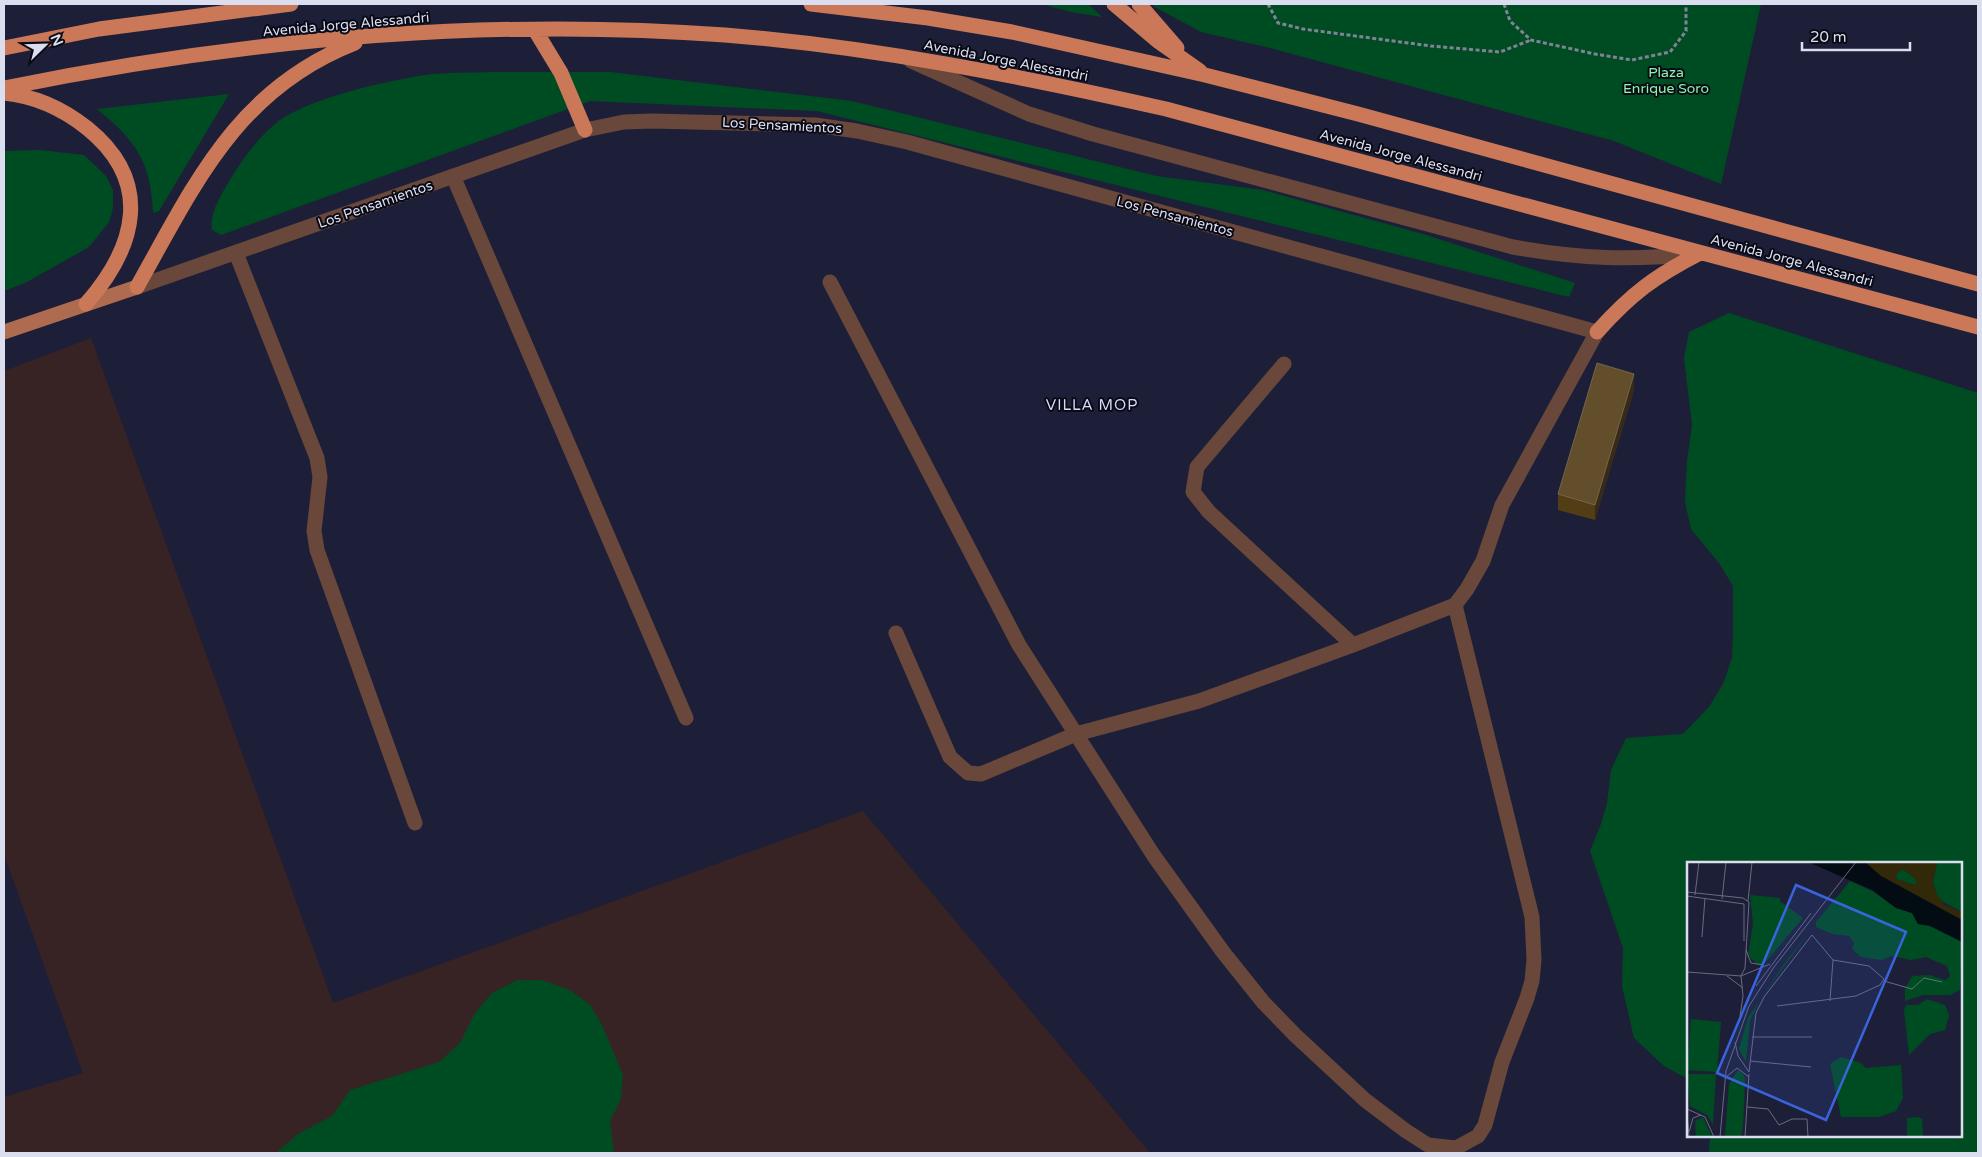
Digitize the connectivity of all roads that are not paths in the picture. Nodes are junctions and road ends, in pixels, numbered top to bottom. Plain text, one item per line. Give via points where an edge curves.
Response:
1 (290, 4) edge
2 (811, 4) edge
3 (1114, 4) edge
4 (1139, 4) edge
5 (535, 30) junction
6 (371, 36) junction
7 (4, 48) edge
8 (898, 56) junction
9 (1205, 75) junction
10 (4, 88) edge
11 (4, 93) edge
12 (585, 130) junction
13 (453, 176) junction
14 (236, 253) junction
15 (1700, 253) junction
16 (830, 282) dead end
17 (1978, 284) edge
18 (137, 287) junction
19 (86, 304) junction
20 (1978, 327) edge
21 (4, 332) edge
22 (1597, 332) junction
23 (1284, 364) dead end
24 (1455, 605) junction
25 (896, 633) dead end
26 (1353, 645) junction
27 (686, 718) dead end
28 (1076, 734) junction
29 (415, 823) dead end
30 (1456, 1151) edge

1 - 7 highway, Avenida Jorge Alessandri via 99,29
2 - 9 highway, Avenida Jorge Alessandri via 1012,32
3 - 9 highway via 1158,42
4 - 9 highway
5 - 6 highway, Avenida Jorge Alessandri
5 - 8 highway, Avenida Jorge Alessandri via 724,35
5 - 12 highway via 561,73
6 - 10 highway, Avenida Jorge Alessandri via 179,57
6 - 18 highway via 300,71 237,125 196,183
8 - 15 highway, Avenida Jorge Alessandri via 1166,109
8 - 15 street via 1029,114 1093,134 1513,247 1620,259
9 - 17 highway, Avenida Jorge Alessandri
11 - 19 highway via 38,100 81,123 122,167 131,206 128,225 113,268
12 - 13 street, Los Pensamientos
12 - 22 street, Los Pensamientos via 624,122 687,120 815,125 857,130
13 - 14 street, Los Pensamientos
13 - 27 street
14 - 18 street, Los Pensamientos
14 - 29 street via 317,458 320,477 314,531 317,550
15 - 20 highway, Avenida Jorge Alessandri
15 - 22 highway via 1668,269 1638,290
16 - 28 street via 1014,637
18 - 19 main road, Los Pensamientos
19 - 21 main road, Los Pensamientos
22 - 24 street via 1502,504 1483,561
23 - 26 street via 1197,467 1193,492 1208,512
24 - 26 street
24 - 30 street via 1532,917 1534,960 1532,981 1502,1062 1486,1124 1478,1136
25 - 28 street via 950,757 968,773 981,774
26 - 28 street via 1199,701
28 - 30 street via 1154,856 1263,1002 1365,1100 1428,1145

